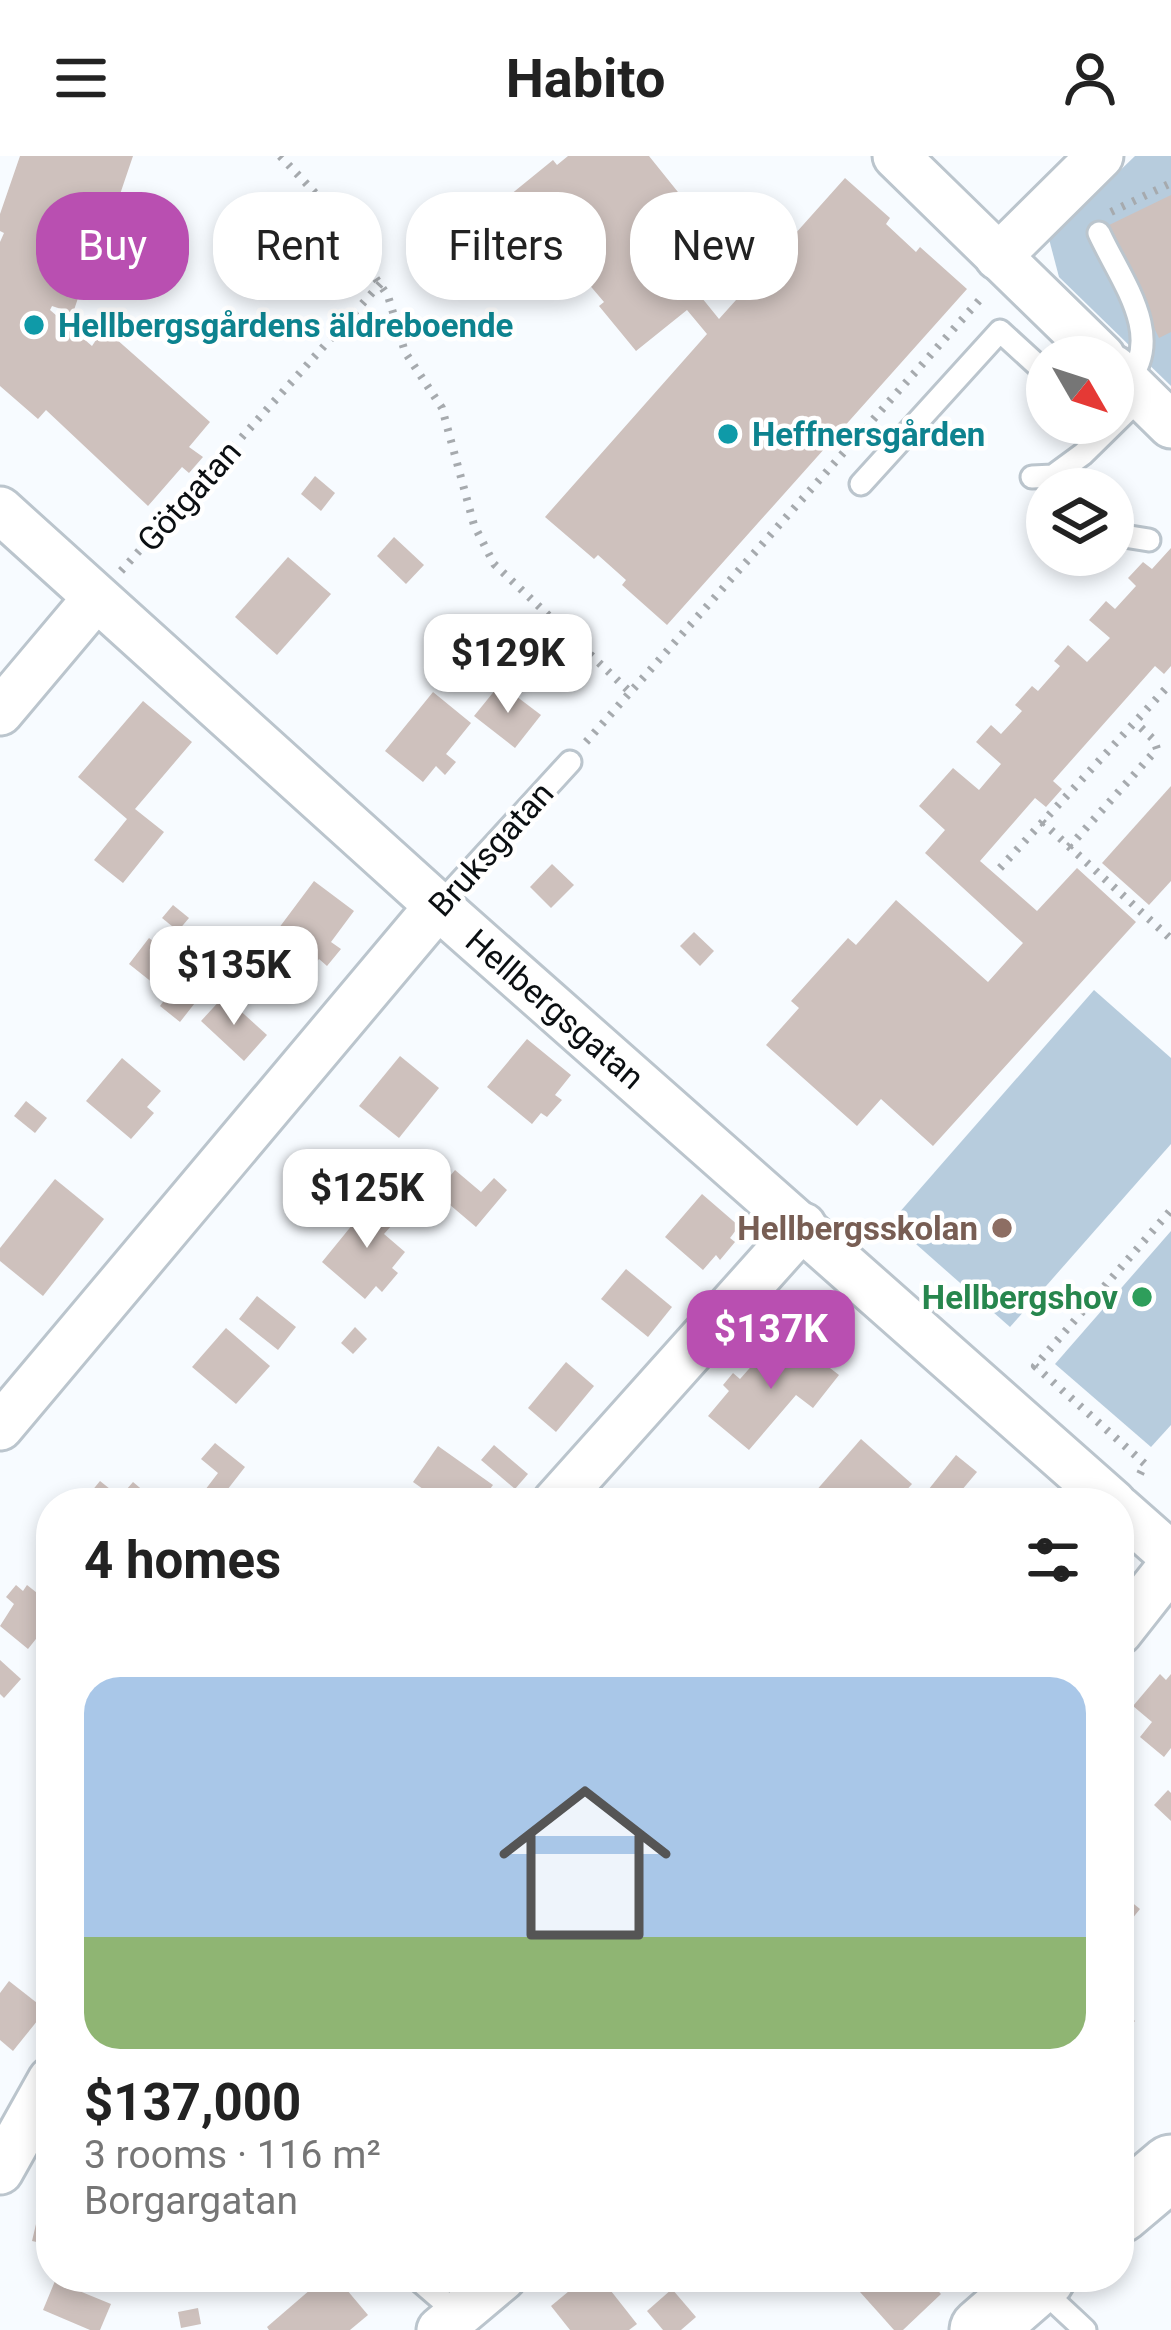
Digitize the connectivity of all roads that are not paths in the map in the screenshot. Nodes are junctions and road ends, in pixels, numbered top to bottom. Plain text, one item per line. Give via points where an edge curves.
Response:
1 (896, 156) edge
2 (1100, 156) edge
3 (1096, 227) road end
4 (997, 270) junction
5 (1073, 336) edge
6 (1026, 355) edge
7 (1134, 379) edge
8 (1087, 444) edge
9 (1064, 468) edge
10 (861, 484) dead end
11 (0, 510) edge
12 (1134, 538) edge
13 (1149, 540) dead end
14 (96, 598) junction
15 (0, 712) edge
16 (570, 762) road end
17 (437, 906) junction
18 (802, 1226) junction
19 (0, 1427) edge
20 (567, 1488) edge
21 (1097, 1488) edge
22 (1134, 1521) edge
23 (1171, 1555) edge
24 (1171, 1566) edge
25 (1134, 1613) edge
26 (36, 2106) edge
27 (1171, 2167) edge
28 (0, 2170) edge
29 (1134, 2198) edge
30 (429, 2292) edge
31 (489, 2292) edge
32 (1025, 2292) edge
33 (1050, 2292) edge
34 (458, 2325) edge
35 (982, 2330) edge
36 (1085, 2330) edge

1 - 4 street
2 - 4 street
3 - 7 lane via 1144,329
4 - 5 street
6 - 10 lane via 1000,331
8 - 9 lane
11 - 14 street, Hellbergsgatan
12 - 13 lane
14 - 15 street
14 - 17 street, Hellbergsgatan
16 - 17 lane, Bruksgatan
17 - 18 street, Hellbergsgatan
17 - 19 street, Bruksgatan
18 - 20 street
18 - 21 street, Hellbergsgatan
22 - 23 street, Hellbergsgatan
24 - 25 street
26 - 28 street
27 - 29 street
30 - 34 lane
31 - 34 street
32 - 35 street
33 - 36 lane

